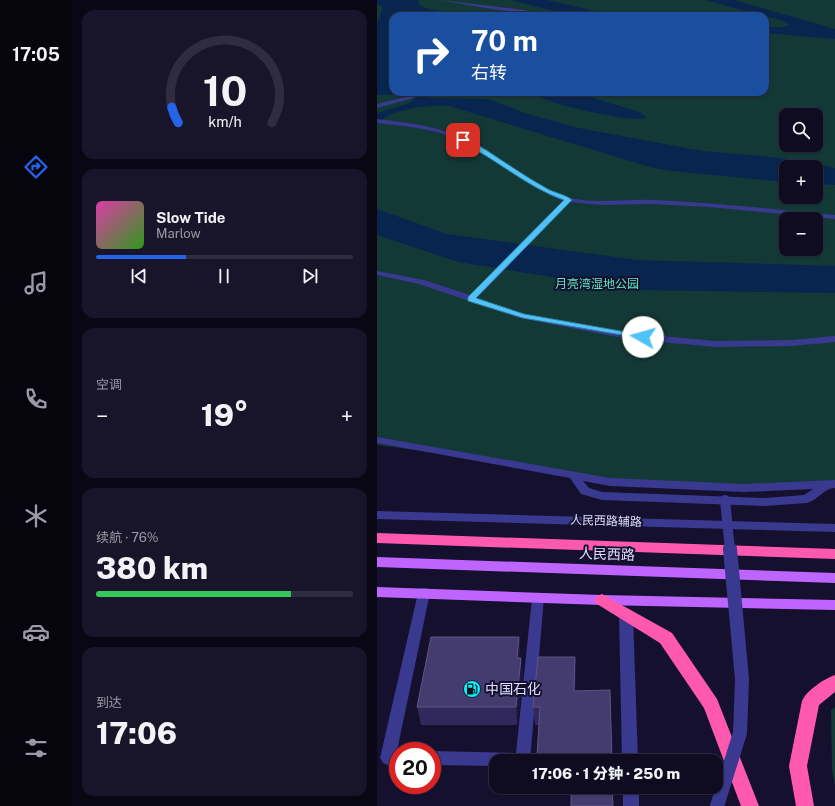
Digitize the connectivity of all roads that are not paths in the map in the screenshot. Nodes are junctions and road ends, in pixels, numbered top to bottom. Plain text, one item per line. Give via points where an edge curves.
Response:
1 (441, 0) edge
2 (531, 12) edge
3 (416, 96) edge
4 (377, 106) edge
5 (377, 121) edge
6 (569, 200) junction
7 (835, 217) edge
8 (377, 272) edge
9 (471, 299) junction
10 (835, 339) edge
11 (377, 440) edge
12 (573, 475) junction
13 (831, 484) edge
14 (725, 500) junction
15 (377, 514) edge
16 (835, 528) edge
17 (377, 538) edge
18 (835, 554) edge
19 (377, 562) edge
20 (835, 578) edge
21 (377, 592) edge
22 (424, 593) junction
23 (538, 598) junction
24 (602, 600) junction
25 (835, 605) edge
26 (626, 614) junction
27 (835, 682) edge
28 (391, 742) edge
29 (630, 754) edge
30 (441, 758) edge
31 (631, 794) edge
32 (631, 806) edge
33 (717, 806) edge
34 (750, 806) edge
35 (805, 806) edge

1 - 2 street
3 - 4 street
5 - 6 street via 430,128 449,134 476,147 550,193
6 - 7 street via 601,203 709,204
6 - 9 street
8 - 9 street via 421,282
9 - 10 street via 523,316 628,336 716,344 793,343
11 - 12 street
12 - 13 street via 610,482 744,488
12 - 14 street via 585,491 602,496
13 - 14 street via 807,499 765,502
14 - 33 street, bridge via 742,679 740,733
15 - 16 street, 人民西路辅路
17 - 18 highway
19 - 20 main road, 人民西路
21 - 22 main road
22 - 23 main road
22 - 28 street
23 - 24 main road
23 - 30 street via 523,760
24 - 25 main road
24 - 26 highway
26 - 29 street
26 - 34 highway via 666,638 711,704
27 - 35 highway via 811,701 798,766
31 - 32 street

